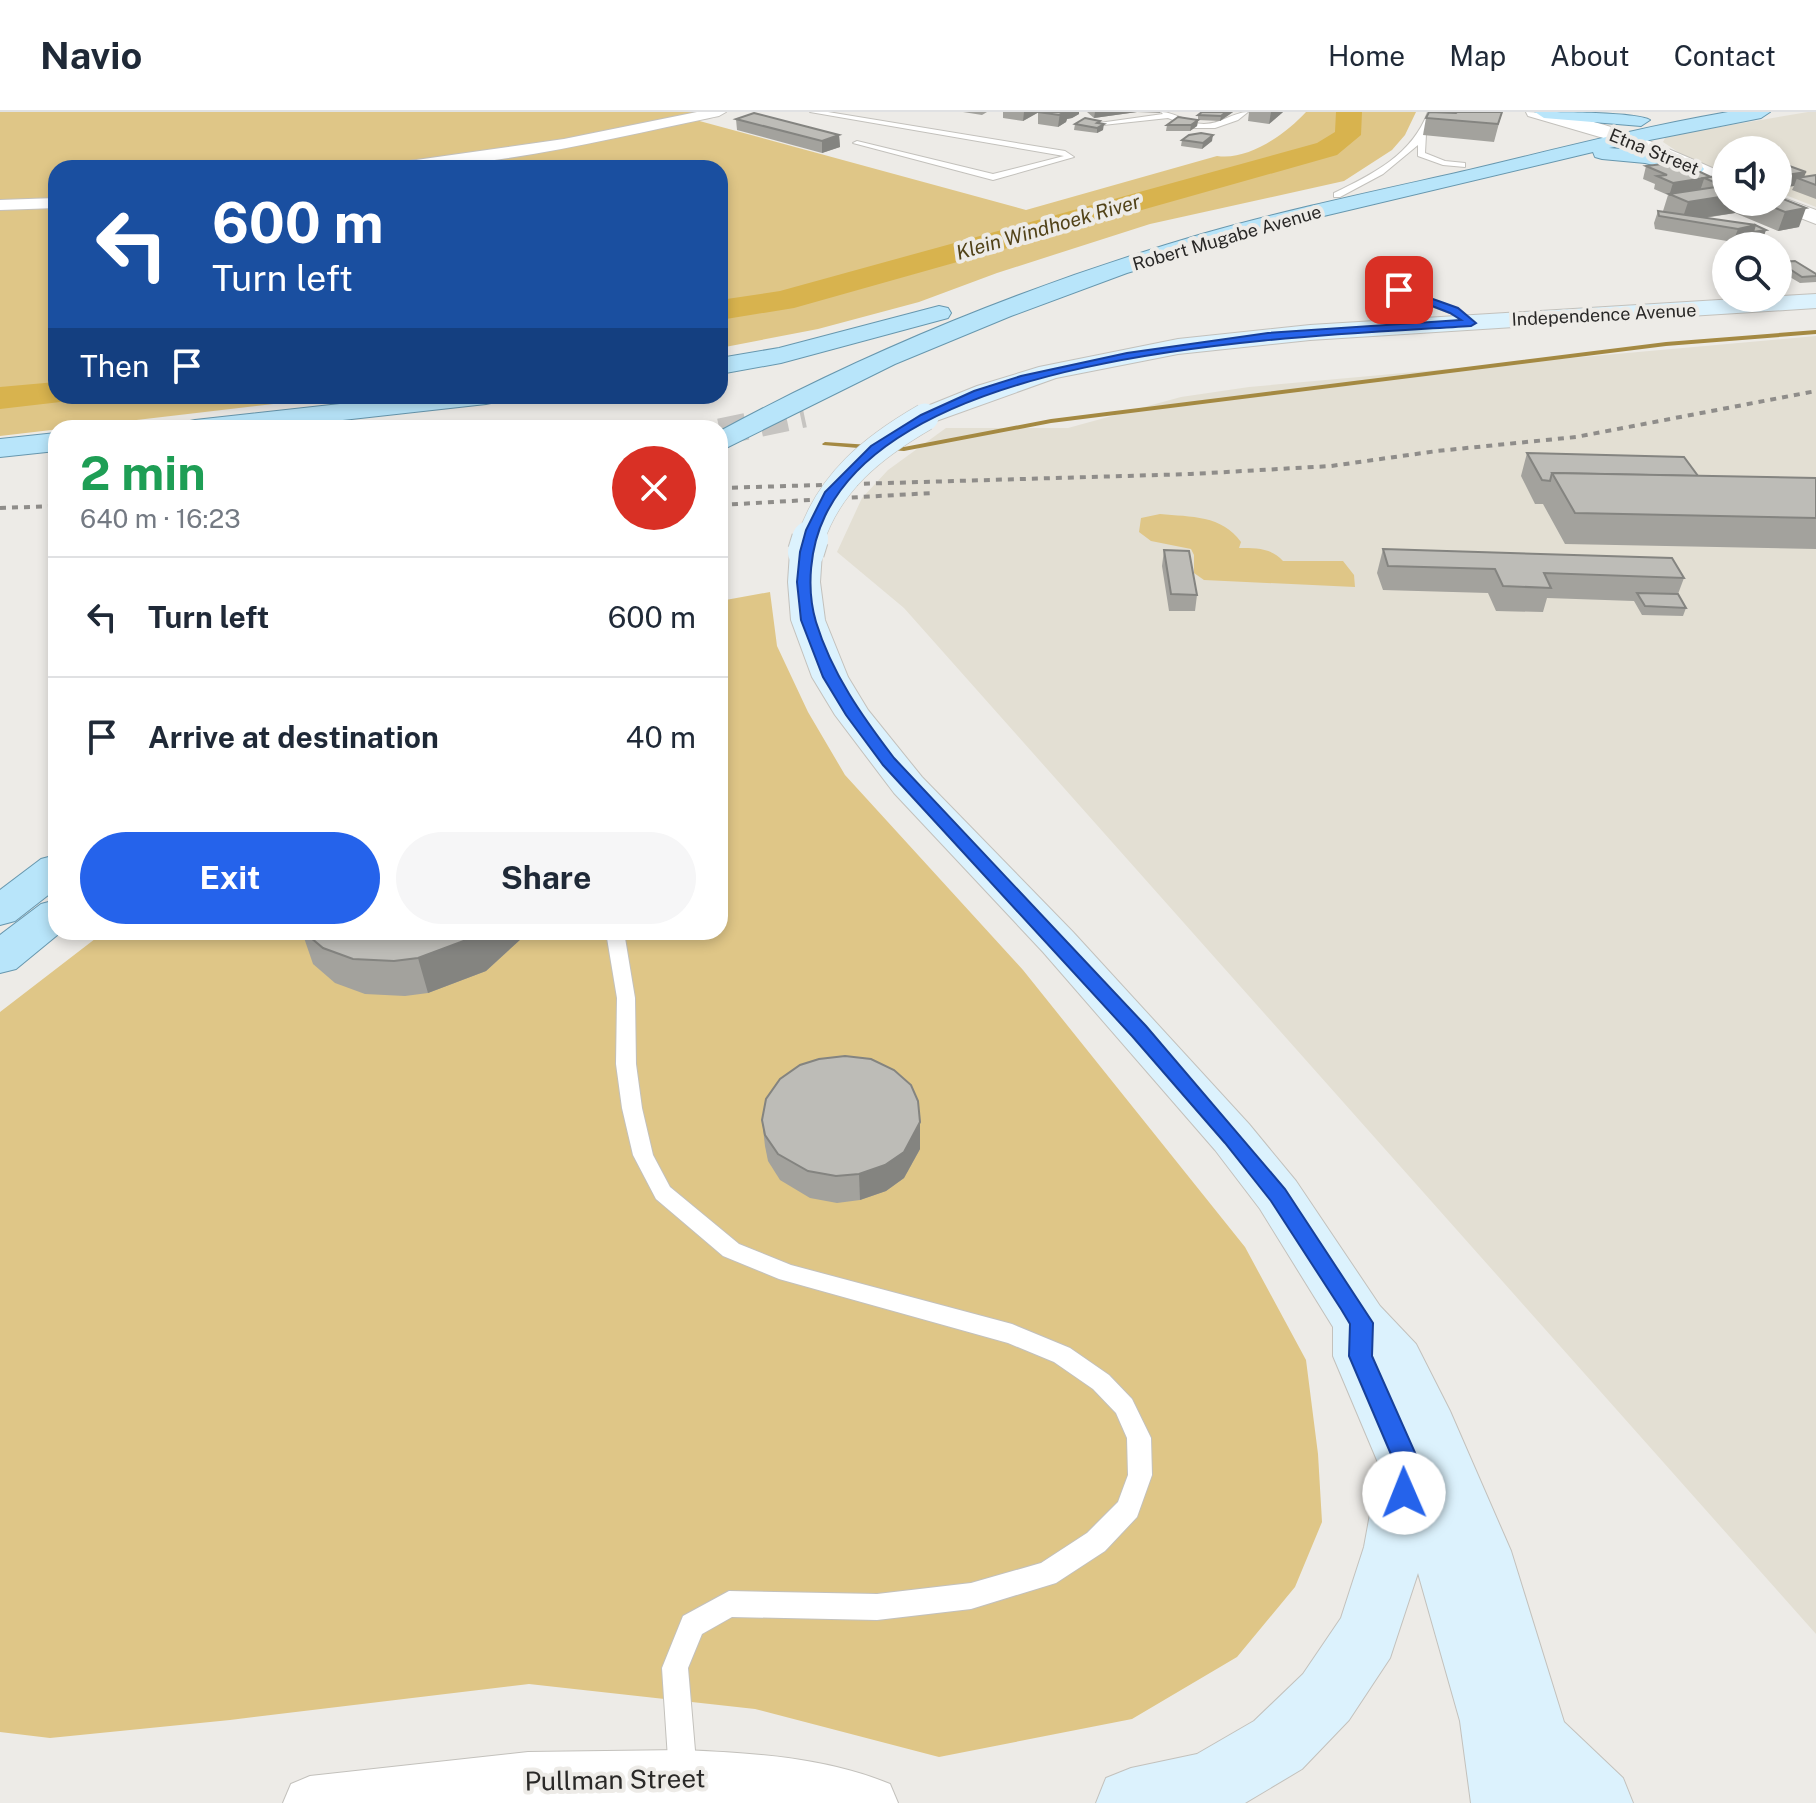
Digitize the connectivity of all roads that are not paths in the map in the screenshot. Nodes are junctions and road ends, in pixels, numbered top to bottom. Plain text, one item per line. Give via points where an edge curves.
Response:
1 (719, 112) edge
2 (814, 112) edge
3 (1244, 112) edge
4 (1432, 112) edge
5 (1533, 112) edge
6 (1544, 112) edge
7 (1709, 112) edge
8 (1761, 112) edge
9 (1166, 114) edge
10 (1657, 120) junction
11 (1103, 123) edge
12 (1423, 135) junction
13 (1614, 135) junction
14 (857, 143) dead end
15 (1541, 147) junction
16 (1564, 153) junction
17 (449, 160) edge
18 (1462, 165) junction
19 (1694, 169) junction
20 (1712, 176) edge
21 (1337, 195) junction
22 (1385, 195) junction
23 (48, 203) edge
24 (0, 205) edge
25 (1792, 208) edge
26 (1816, 218) edge
27 (1228, 258) dead end
28 (1371, 281) dead end
29 (1816, 301) edge
30 (976, 312) junction
31 (1471, 323) junction
32 (728, 365) edge
33 (892, 382) dead end
34 (810, 403) junction
35 (413, 404) edge
36 (268, 420) edge
37 (718, 420) edge
38 (728, 439) edge
39 (48, 443) edge
40 (0, 448) edge
41 (48, 467) edge
42 (0, 470) edge
43 (48, 874) edge
44 (0, 911) edge
45 (48, 920) edge
46 (616, 940) edge
47 (0, 958) edge
48 (1361, 1323) junction
49 (1408, 1466) junction
50 (1542, 1772) edge
51 (683, 1777) junction
52 (310, 1803) edge
53 (871, 1803) edge
54 (1131, 1803) edge
55 (1506, 1803) edge
56 (1598, 1803) edge

1 - 17 street
2 - 14 lane via 1070,157 993,177
3 - 9 lane via 1222,126
4 - 12 lane
5 - 13 street, Etna Street
5 - 15 main road via 1556,129 1554,139
6 - 10 main road
7 - 10 main road, Robert Mugabe Avenue
8 - 13 main road, Robert Mugabe Avenue
9 - 11 lane
10 - 13 main road, Robert Mugabe Avenue
12 - 18 lane via 1421,154
12 - 21 lane via 1402,157
13 - 15 main road, Robert Mugabe Avenue
13 - 16 main road, Robert Mugabe Avenue
13 - 19 street, Etna Street
15 - 18 main road, Robert Mugabe Avenue
16 - 19 main road via 1633,155
16 - 22 main road, Robert Mugabe Avenue
18 - 21 main road, Robert Mugabe Avenue
19 - 20 street, Etna Street
21 - 30 main road, Robert Mugabe Avenue via 1120,252 1041,278
22 - 27 main road
22 - 30 main road, Robert Mugabe Avenue via 1179,249
23 - 24 street
25 - 26 street
28 - 31 lane via 1454,311
29 - 31 main road, Independence Avenue
30 - 32 main road
30 - 34 main road, Robert Mugabe Avenue
30 - 37 main road, Robert Mugabe Avenue via 938,320
31 - 48 main road, Independence Avenue, bridge via 1268,336 1127,356 978,394 925,417 875,449 829,494 806,552 808,620 830,677 853,715 908,785 1232,1137 1278,1195
33 - 34 main road
34 - 38 main road, Robert Mugabe Avenue
35 - 36 main road
39 - 40 main road
41 - 42 main road
43 - 44 main road
45 - 47 main road
46 - 51 lane via 626,998 632,1108 643,1155 663,1193 731,1250 787,1273 1012,1334 1062,1355 1124,1406 1139,1438 1140,1475 1128,1509 1096,1542 1047,1574 971,1596 877,1607 729,1604 692,1625 675,1668
48 - 49 main road, Independence Avenue via 1361,1356
48 - 50 main road, Independence Avenue via 1396,1361 1474,1537
49 - 54 main road via 1395,1547 1367,1635 1326,1697 1278,1745 1208,1786
49 - 55 main road, Independence Avenue via 1432,1520 1473,1644 1494,1721
50 - 56 main road
51 - 52 street, Pullman Street via 528,1779
51 - 53 street, Pullman Street via 765,1780

